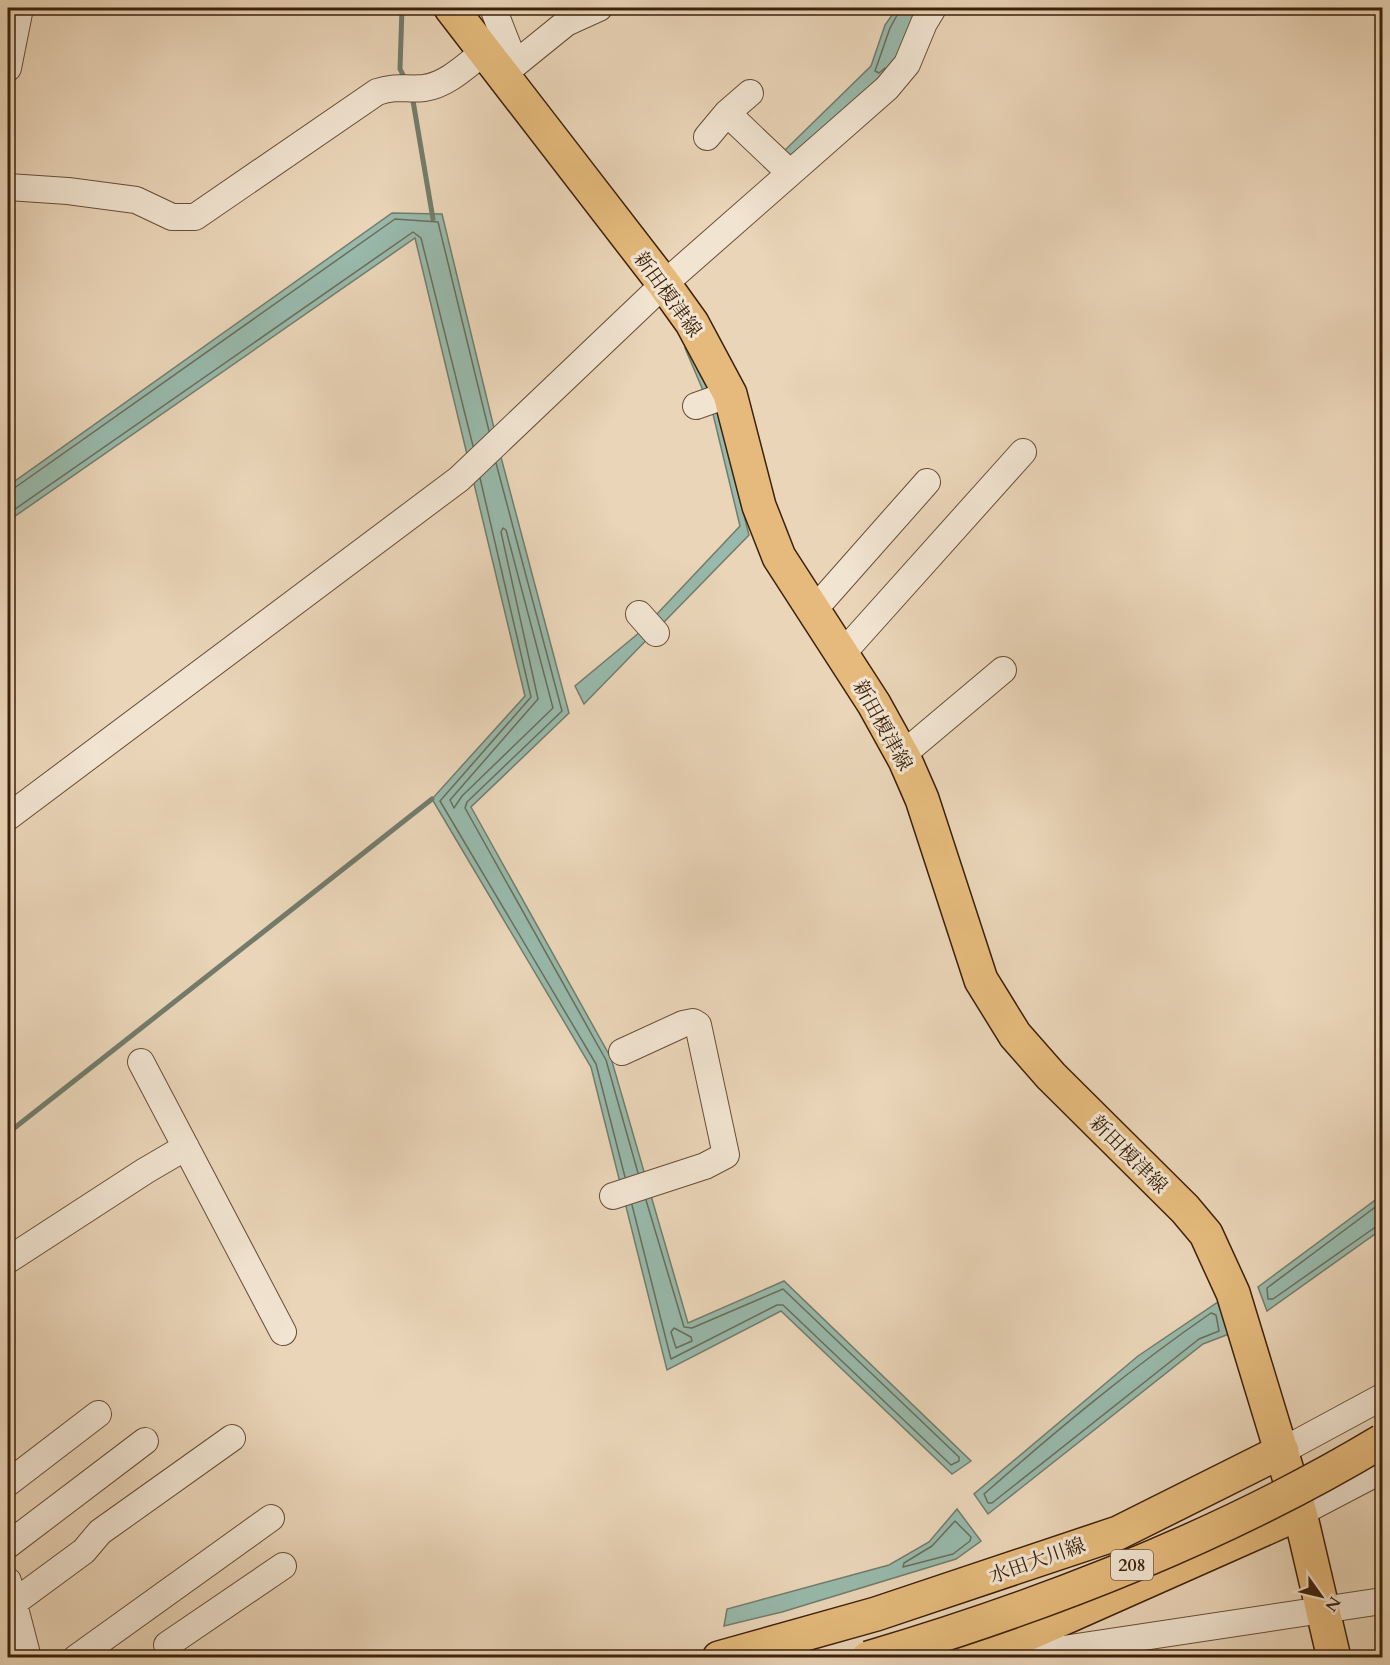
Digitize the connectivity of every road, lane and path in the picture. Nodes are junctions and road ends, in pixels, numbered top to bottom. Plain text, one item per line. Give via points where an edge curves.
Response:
1 (451, 8) edge
2 (493, 8) edge
3 (599, 8) edge
4 (933, 8) edge
5 (14, 19) edge
6 (501, 63) junction
7 (8, 68) edge
8 (750, 93) dead end
9 (727, 113) junction
10 (707, 137) dead end
11 (790, 173) junction
12 (8, 187) edge
13 (664, 284) junction
14 (730, 394) junction
15 (696, 406) dead end
16 (1023, 452) dead end
17 (927, 482) dead end
18 (812, 612) junction
19 (639, 614) dead end
20 (656, 633) dead end
21 (842, 655) junction
22 (1003, 670) dead end
23 (902, 755) junction
24 (8, 817) edge
25 (622, 1052) dead end
26 (141, 1062) dead end
27 (186, 1148) junction
28 (618, 1194) dead end
29 (8, 1260) edge
30 (283, 1332) dead end
31 (1383, 1397) edge
32 (98, 1414) dead end
33 (232, 1438) dead end
34 (145, 1441) dead end
35 (1383, 1441) edge
36 (1282, 1451) junction
37 (1383, 1453) edge
38 (1383, 1470) edge
39 (8, 1483) edge
40 (1300, 1513) junction
41 (271, 1518) dead end
42 (8, 1545) edge
43 (283, 1566) dead end
44 (9, 1587) edge
45 (1383, 1601) edge
46 (1324, 1610) junction
47 (1012, 1641) junction
48 (28, 1658) edge
49 (76, 1658) edge
50 (172, 1658) edge
51 (719, 1658) edge
52 (868, 1658) edge
53 (903, 1658) edge
54 (963, 1658) edge
55 (1334, 1658) edge

1 - 6 main road, 新田榎津線
2 - 6 street
3 - 6 street via 566,23
4 - 11 street via 907,64 887,88
5 - 7 street
6 - 12 street via 422,88 397,86 377,92 195,217 172,217 136,200
6 - 13 main road, 新田榎津線
8 - 9 street
9 - 10 street
9 - 11 street
11 - 13 street
13 - 14 main road, 新田榎津線 via 692,323
13 - 24 street via 468,471
14 - 15 street
14 - 18 main road, 新田榎津線 via 759,506 779,557
16 - 21 street
17 - 18 street
18 - 21 main road, 新田榎津線
19 - 20 street
21 - 23 main road, 新田榎津線
22 - 23 street
23 - 36 main road, 新田榎津線 via 922,800 981,980 1015,1035 1051,1076 1206,1234 1233,1293
25 - 28 street via 693,1022 698,1025 726,1155 705,1166
26 - 27 street
27 - 29 street
27 - 30 street
31 - 36 street
32 - 39 street
33 - 44 street via 100,1532 84,1551
34 - 42 street
35 - 52 main road, 208, bridge via 1237,1517 1105,1577
36 - 40 main road
36 - 51 main road, 水田大川線 via 1118,1533 876,1614
37 - 53 main road, 208 via 1260,1517 1109,1586
38 - 40 street
40 - 46 main road
40 - 47 main road
41 - 49 street
43 - 50 street via 167,1645
44 - 48 street
45 - 46 street
46 - 47 street via 1030,1654
46 - 55 main road
47 - 54 main road

